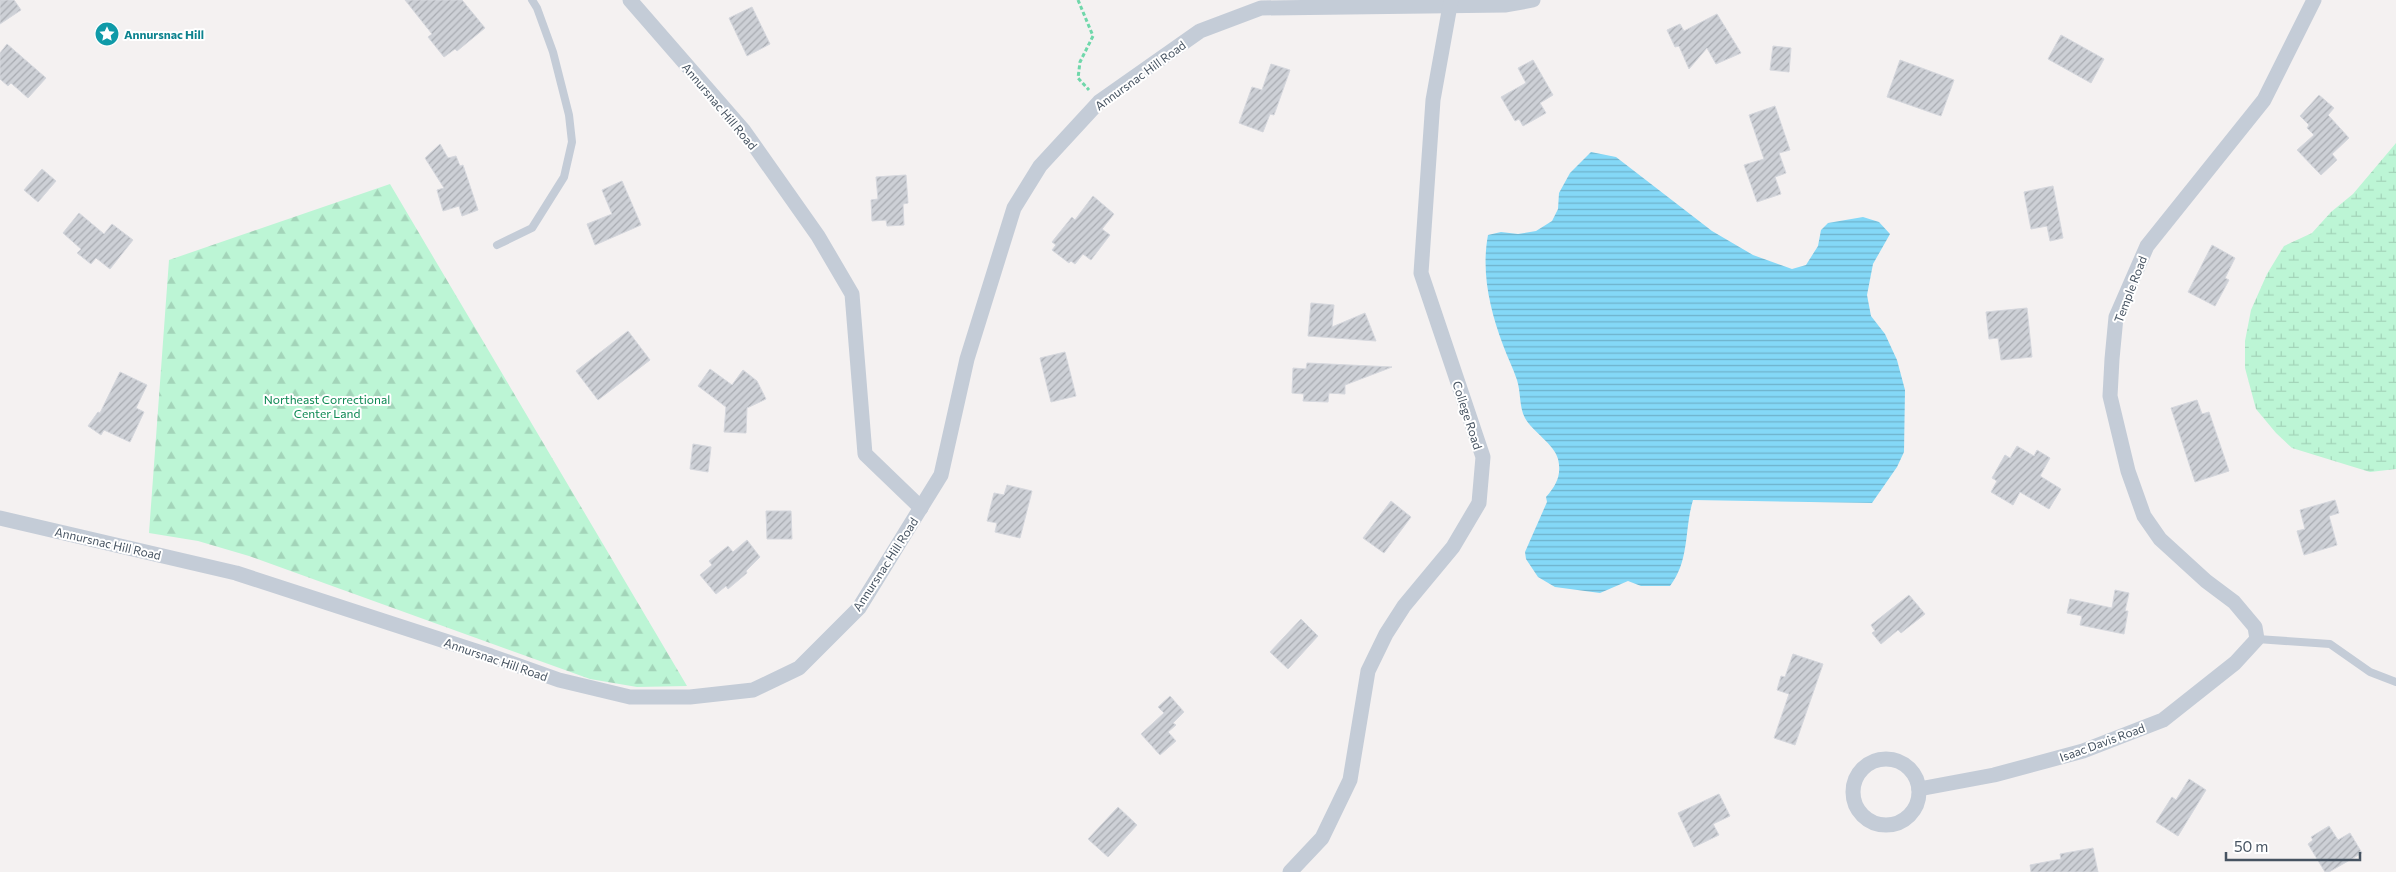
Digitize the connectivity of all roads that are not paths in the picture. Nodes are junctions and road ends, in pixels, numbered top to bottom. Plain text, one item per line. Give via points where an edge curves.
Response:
1 (532, 0) edge
2 (630, 0) edge
3 (1533, 0) edge
4 (2314, 0) edge
5 (1451, 3) edge
6 (497, 245) dead end
7 (921, 508) junction
8 (0, 518) edge
9 (2257, 639) junction
10 (2396, 682) edge
11 (1919, 789) junction
12 (1290, 872) edge

1 - 6 lane via 553,52 569,115 572,142 564,177 532,228
2 - 7 street, Annursnac Hill Road via 744,132 818,236 852,294 865,454
3 - 5 street, Annursnac Hill Road via 1506,5
4 - 9 street, Temple Road via 2264,100 2147,246 2116,317 2112,359 2110,396 2128,471 2144,516 2160,539 2234,602 2255,627
5 - 7 street, Annursnac Hill Road via 1261,8 1200,31 1099,102 1040,166 1014,208 967,359 945,465
5 - 12 street, College Road via 1434,100 1421,273 1483,457 1479,503 1453,547 1404,606 1386,634 1368,671 1350,780 1322,838
7 - 8 street, Annursnac Hill Road via 859,608 798,668 753,690 690,698 630,697 559,680 236,573
9 - 10 lane via 2330,644 2370,672
9 - 11 street, Isaac Davis Road via 2235,663 2163,720 2083,752 1994,775
11 - 11 street via 1914,774 1902,763 1881,759 1862,769 1856,777 1853,798 1861,815 1887,826 1898,824 1914,810 1919,800

